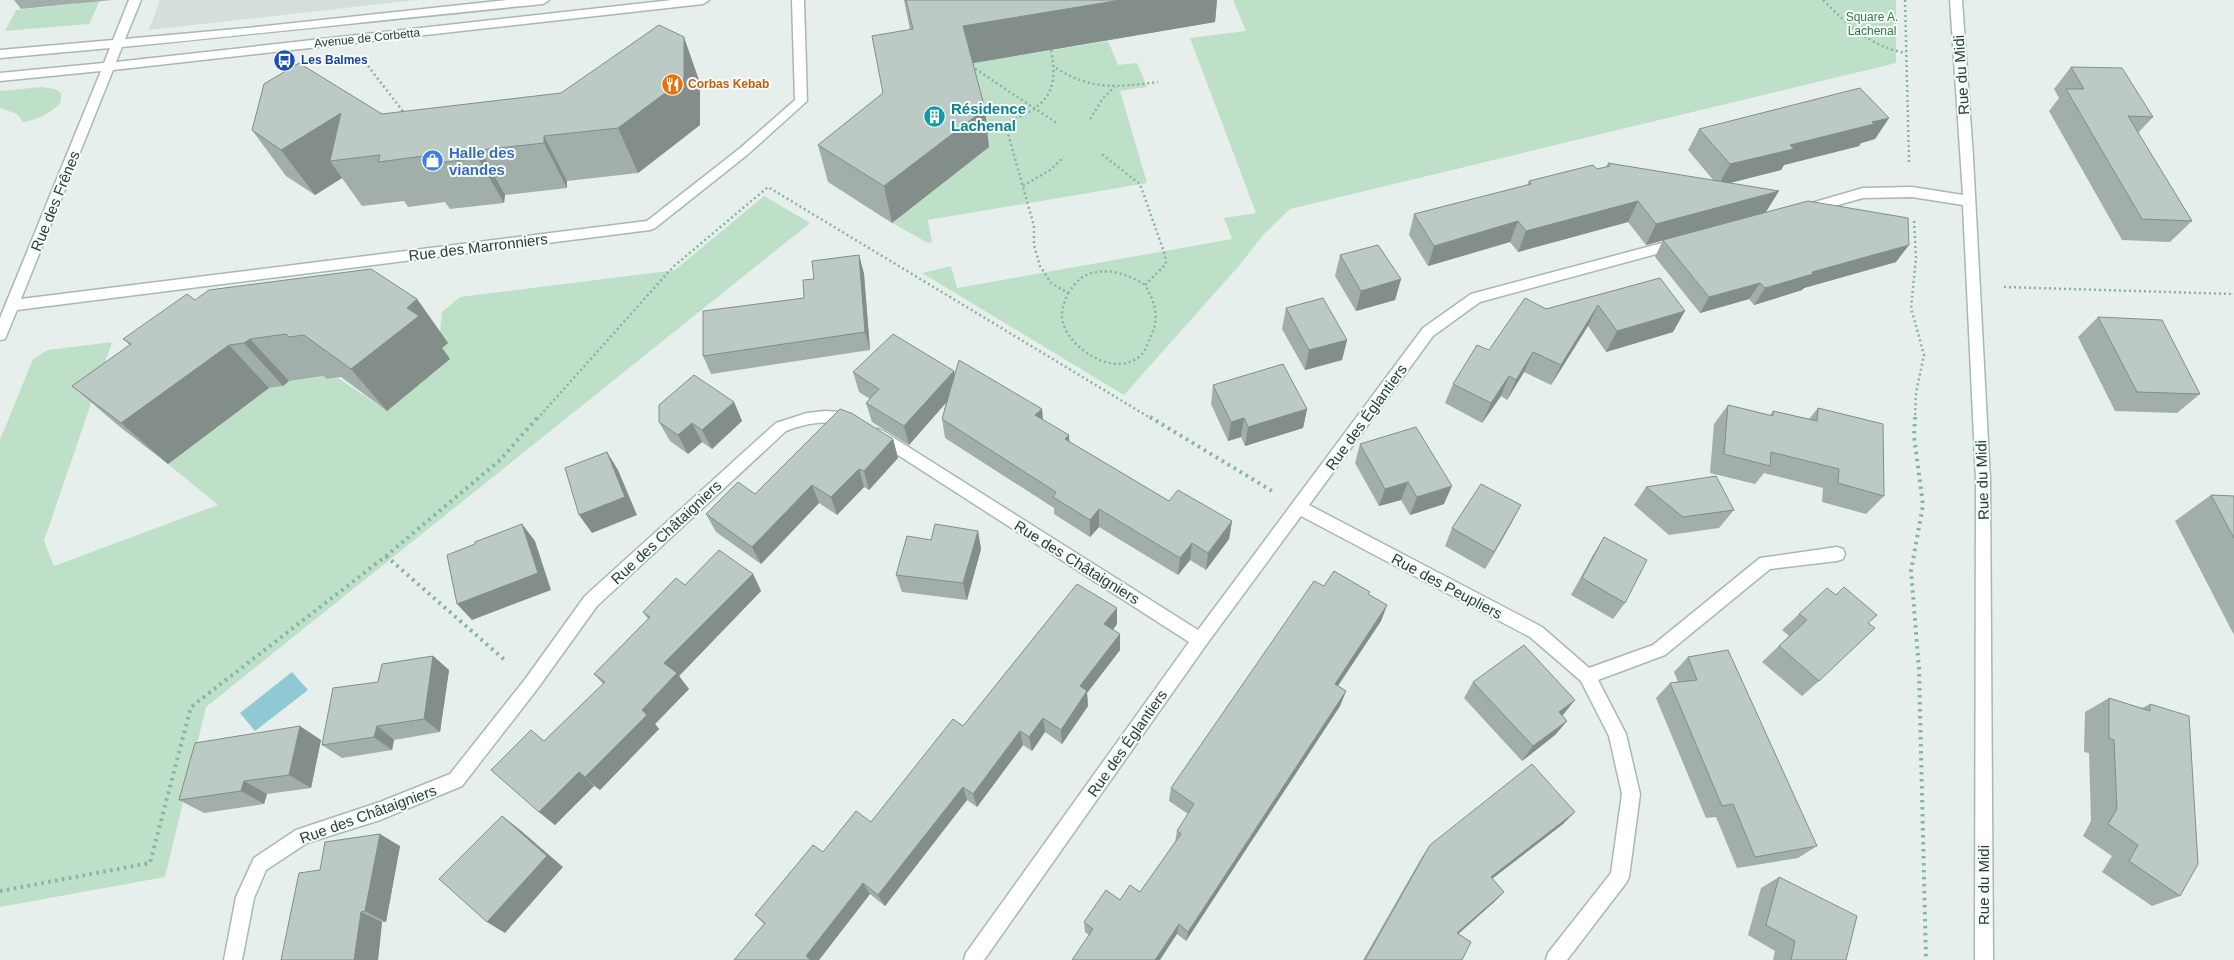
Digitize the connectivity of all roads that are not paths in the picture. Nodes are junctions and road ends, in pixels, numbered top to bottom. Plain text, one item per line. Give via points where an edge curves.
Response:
1 (135, 0) edge
2 (543, 0) edge
3 (703, 0) edge
4 (798, 0) edge
5 (1956, 0) edge
6 (117, 44) junction
7 (0, 54) edge
8 (109, 67) junction
9 (0, 77) edge
10 (1969, 202) junction
11 (1790, 213) edge
12 (1690, 241) edge
13 (12, 305) junction
14 (0, 335) edge
15 (1298, 507) junction
16 (1837, 554) dead end
17 (1200, 640) junction
18 (1587, 676) junction
19 (233, 960) edge
20 (973, 960) edge
21 (1555, 960) edge
22 (1984, 960) edge

1 - 6 street, Rue des Frênes
2 - 6 street, Avenue de Corbetta
3 - 8 street, Avenue de Corbetta
4 - 13 street, Rue des Marronniers via 801,101 743,152 650,225
5 - 10 street, Rue du Midi
6 - 7 street, Avenue de Corbetta
6 - 8 street, Rue des Frênes
8 - 9 street, Avenue de Corbetta
8 - 13 street, Rue des Frênes
10 - 11 street via 1912,192 1863,193
10 - 22 street, Rue du Midi via 1983,479
12 - 15 street, Rue des Églantiers via 1476,298 1428,332
13 - 14 street, Rue des Frênes
15 - 17 street, Rue des Églantiers
15 - 18 street, Rue des Peupliers via 1536,632
16 - 18 street via 1766,563 1660,650
17 - 19 street, Rue des Châtaigniers via 863,426 844,418 803,418 781,427 591,601 456,780 380,811 302,836 260,864 245,897
17 - 20 street, Rue des Églantiers
18 - 21 street, Rue des Peupliers via 1617,734 1630,794 1620,877

